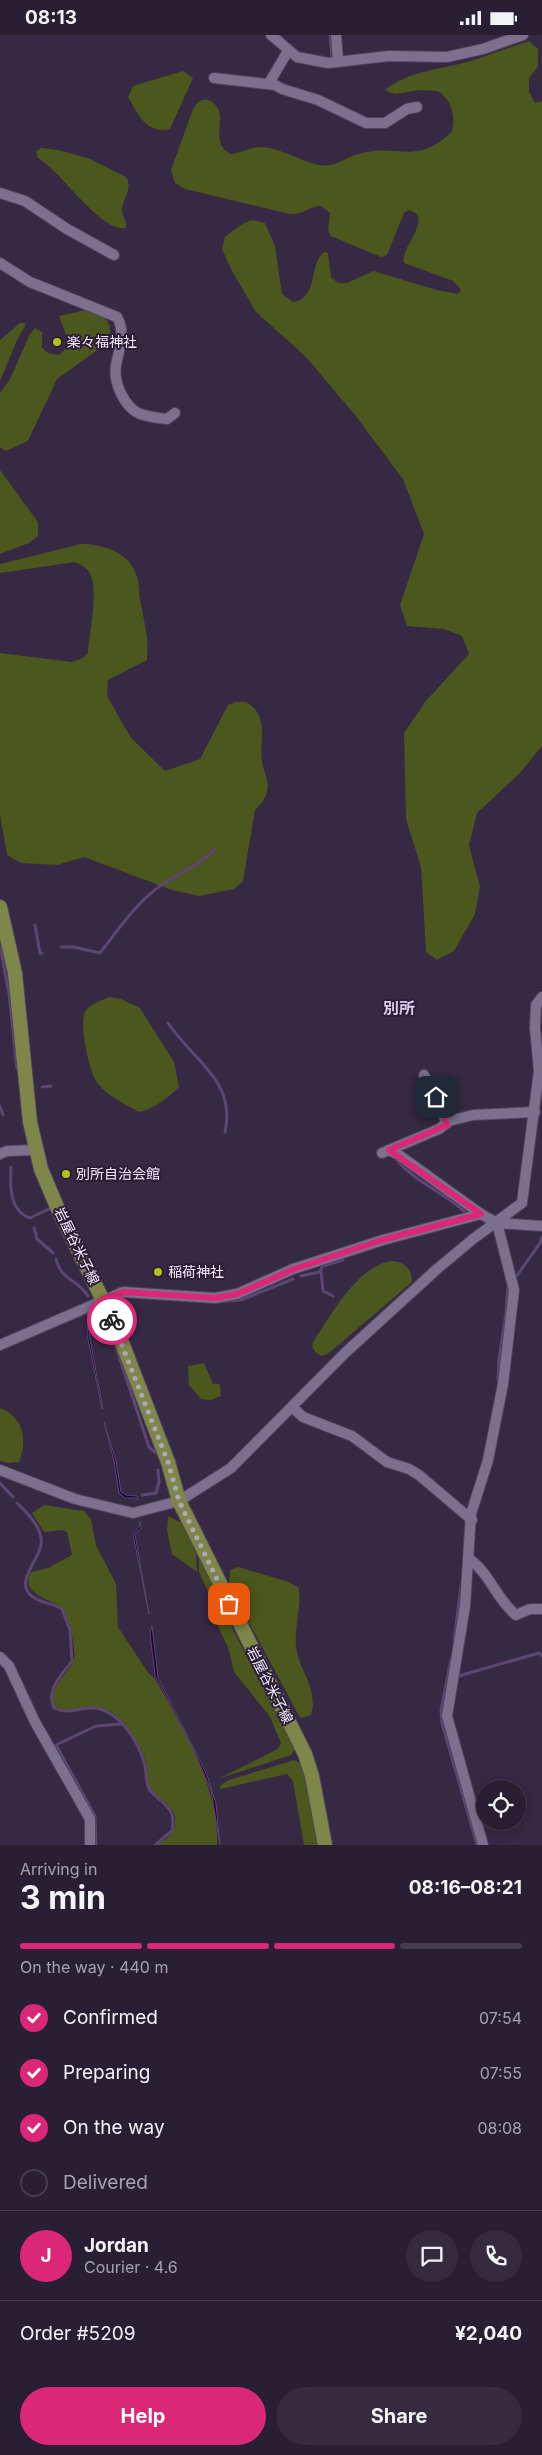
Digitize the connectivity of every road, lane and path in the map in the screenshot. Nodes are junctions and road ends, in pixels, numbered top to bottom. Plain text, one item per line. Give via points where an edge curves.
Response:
1 (271, 35) edge
2 (336, 35) edge
3 (523, 35) edge
4 (288, 51) junction
5 (338, 61) junction
6 (214, 78) dead end
7 (269, 83) junction
8 (417, 107) dead end
9 (0, 193) edge
10 (114, 255) dead end
11 (0, 263) edge
12 (175, 413) dead end
13 (0, 907) edge
14 (542, 997) edge
15 (424, 1075) dead end
16 (535, 1112) junction
17 (448, 1123) junction
18 (36, 1150) junction
19 (0, 1154) edge
20 (481, 1214) junction
21 (497, 1223) junction
22 (542, 1225) edge
23 (103, 1299) junction
24 (0, 1345) edge
25 (292, 1407) junction
26 (0, 1470) edge
27 (179, 1501) junction
28 (472, 1520) junction
29 (469, 1559) junction
30 (542, 1609) edge
31 (0, 1657) edge
32 (90, 1845) edge
33 (325, 1845) edge
34 (483, 1845) edge

1 - 4 street
2 - 5 street
3 - 5 street via 447,57 389,56
4 - 5 street via 297,57 328,63
4 - 7 street
6 - 7 street
7 - 8 street via 318,100 362,123 385,123 406,109
9 - 10 street via 24,201
11 - 12 street via 30,282 113,314 121,327 122,341 116,373 126,403 146,416 167,419
13 - 18 main road, 岩屋谷米子線 via 15,973 30,1122
14 - 16 street via 536,1005 539,1071
15 - 17 street
16 - 17 street via 473,1115
16 - 21 street via 522,1203
17 - 20 street via 386,1151
18 - 19 street
18 - 23 main road, 岩屋谷米子線 via 54,1201
20 - 21 street
20 - 23 street via 382,1240 294,1269 237,1294 215,1298 123,1292
21 - 22 street
21 - 25 street via 437,1269 345,1353
21 - 28 street via 514,1290 503,1384
23 - 24 street via 65,1319
23 - 27 main road, 岩屋谷米子線 via 154,1425
25 - 27 street via 231,1469
25 - 28 street via 303,1417 352,1436 387,1462 419,1475
26 - 27 street via 75,1499 115,1510 133,1513
27 - 33 main road, 岩屋谷米子線 via 305,1754
28 - 29 street
29 - 30 street via 480,1566 504,1604 516,1615 530,1609
29 - 34 street via 465,1607 447,1716
31 - 32 street via 9,1666 35,1722 90,1819

